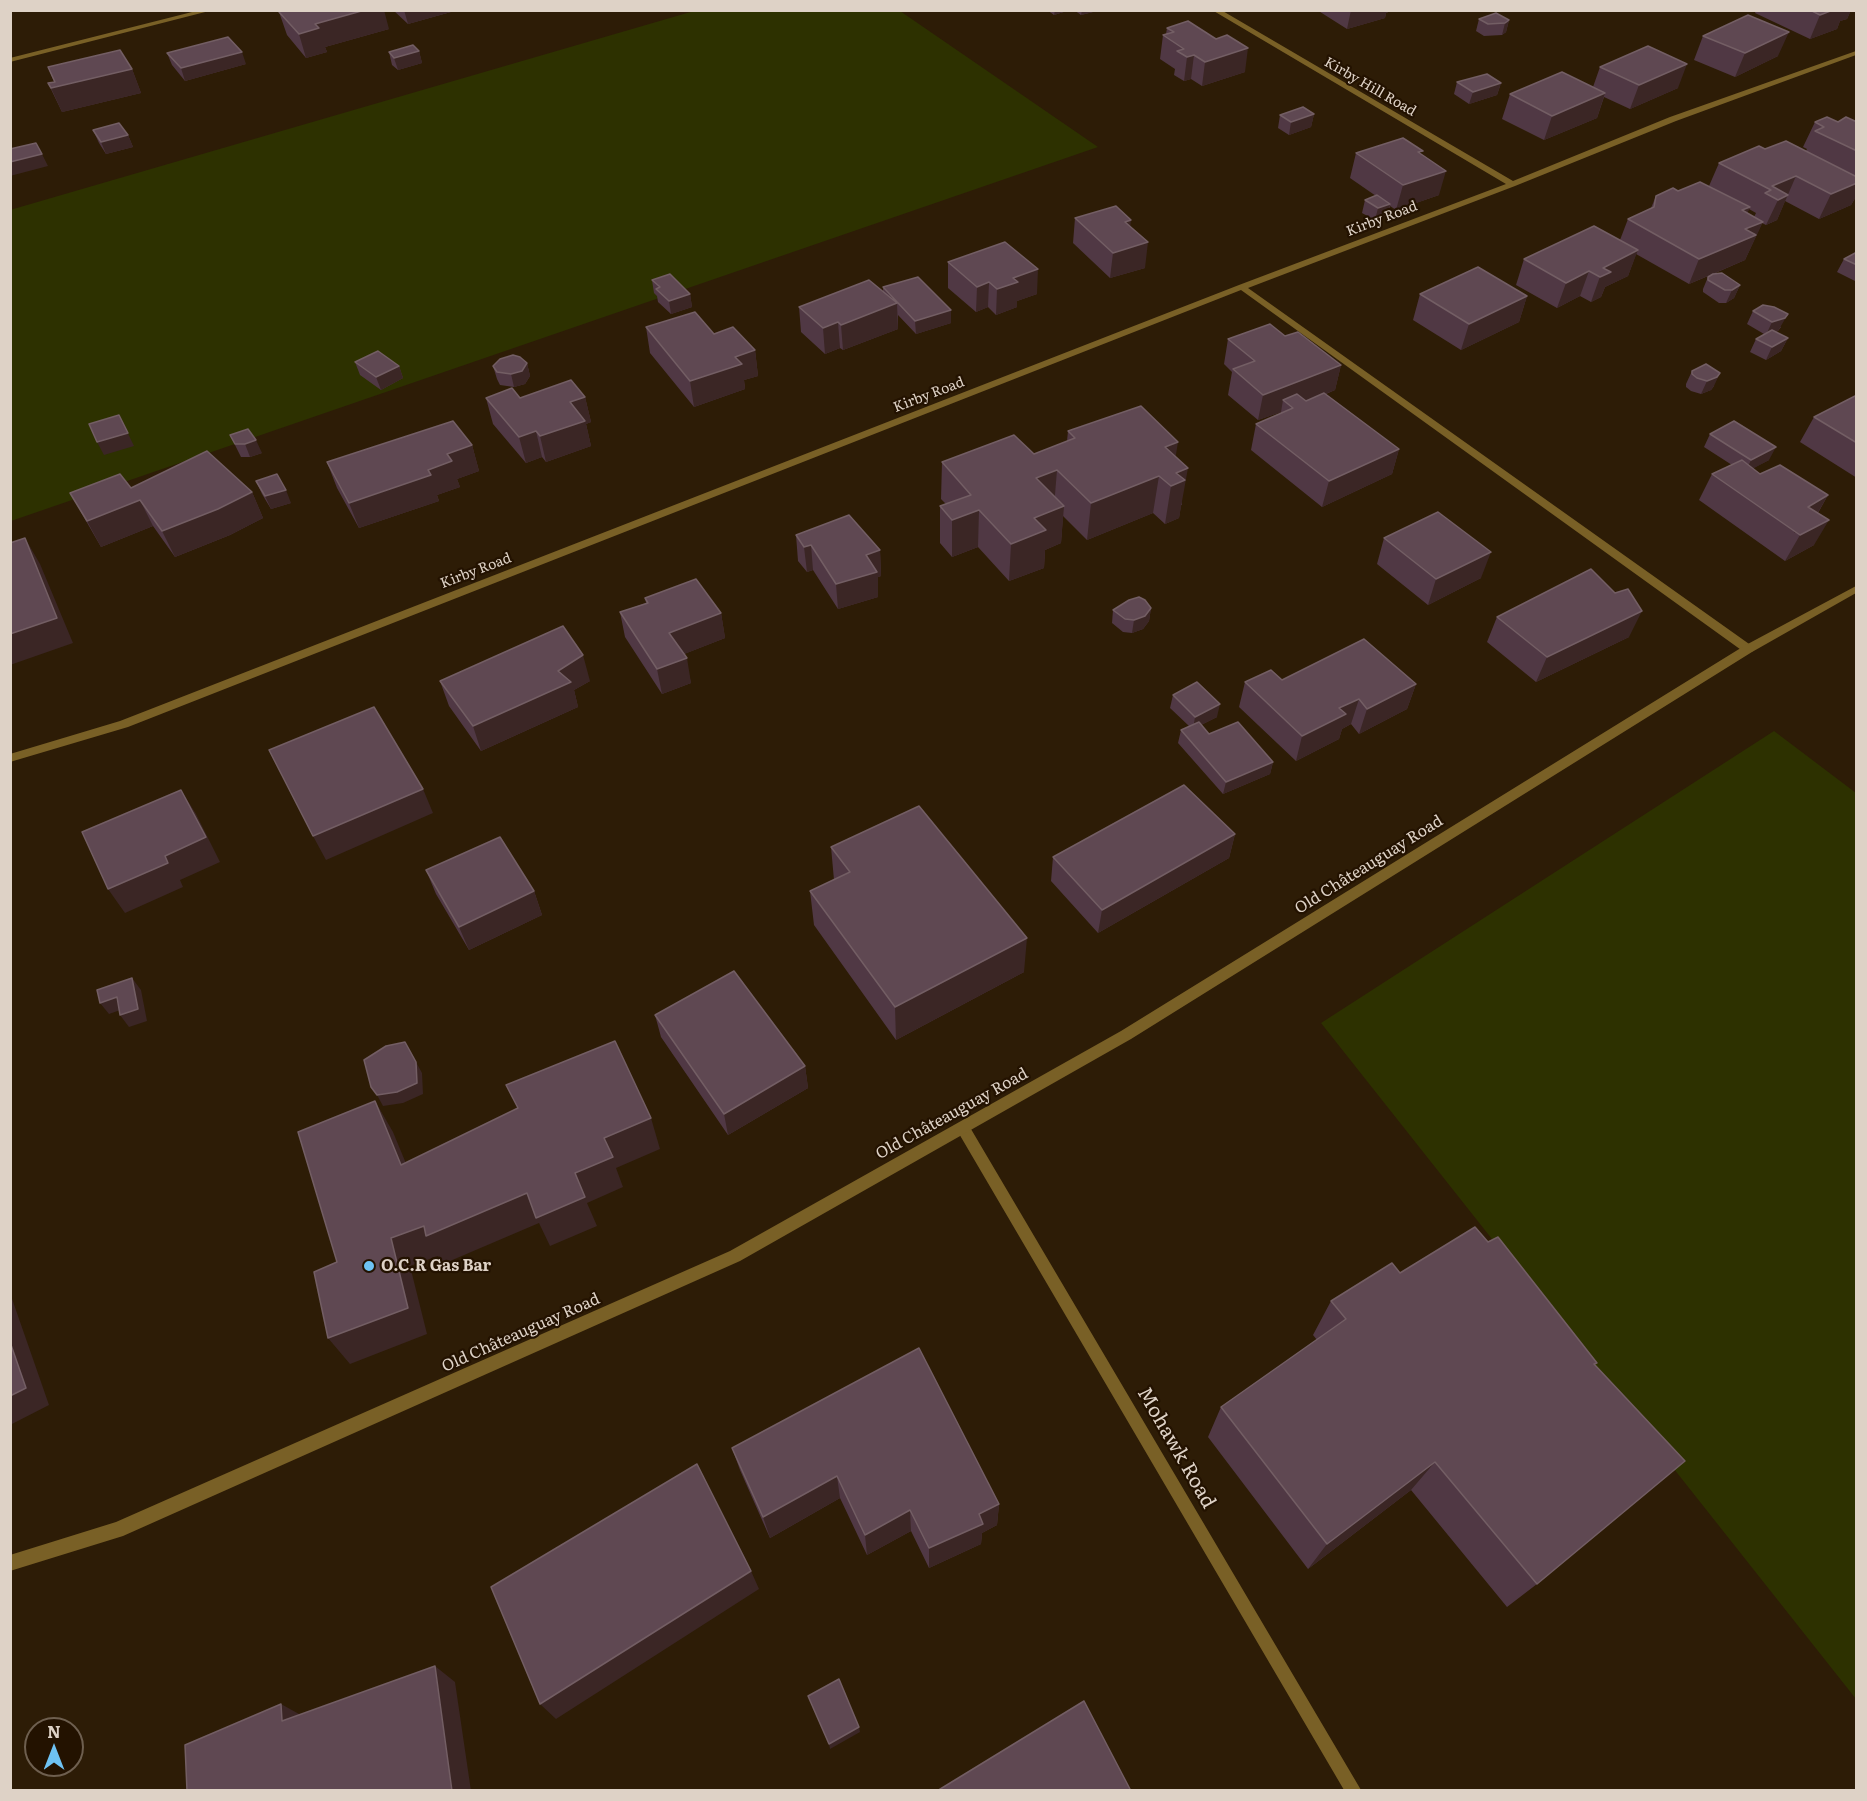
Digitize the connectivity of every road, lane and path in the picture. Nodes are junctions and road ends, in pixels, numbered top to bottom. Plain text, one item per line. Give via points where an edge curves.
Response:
1 (210, 10) edge
2 (1215, 10) edge
3 (1857, 53) edge
4 (10, 60) edge
5 (1512, 184) junction
6 (1242, 287) junction
7 (1857, 589) edge
8 (1748, 649) junction
9 (10, 758) edge
10 (963, 1128) junction
11 (10, 1563) edge
12 (1353, 1791) edge

1 - 4 street
2 - 5 street, Kirby Hill Road
3 - 5 street, Kirby Road via 1673,119
5 - 6 street, Kirby Road
6 - 8 street
6 - 9 street, Kirby Road via 124,724
7 - 8 street, Old Châteauguay Road
8 - 10 street, Old Châteauguay Road via 1126,1035
10 - 11 street, Old Châteauguay Road via 735,1256 117,1530
10 - 12 street, Mohawk Road

